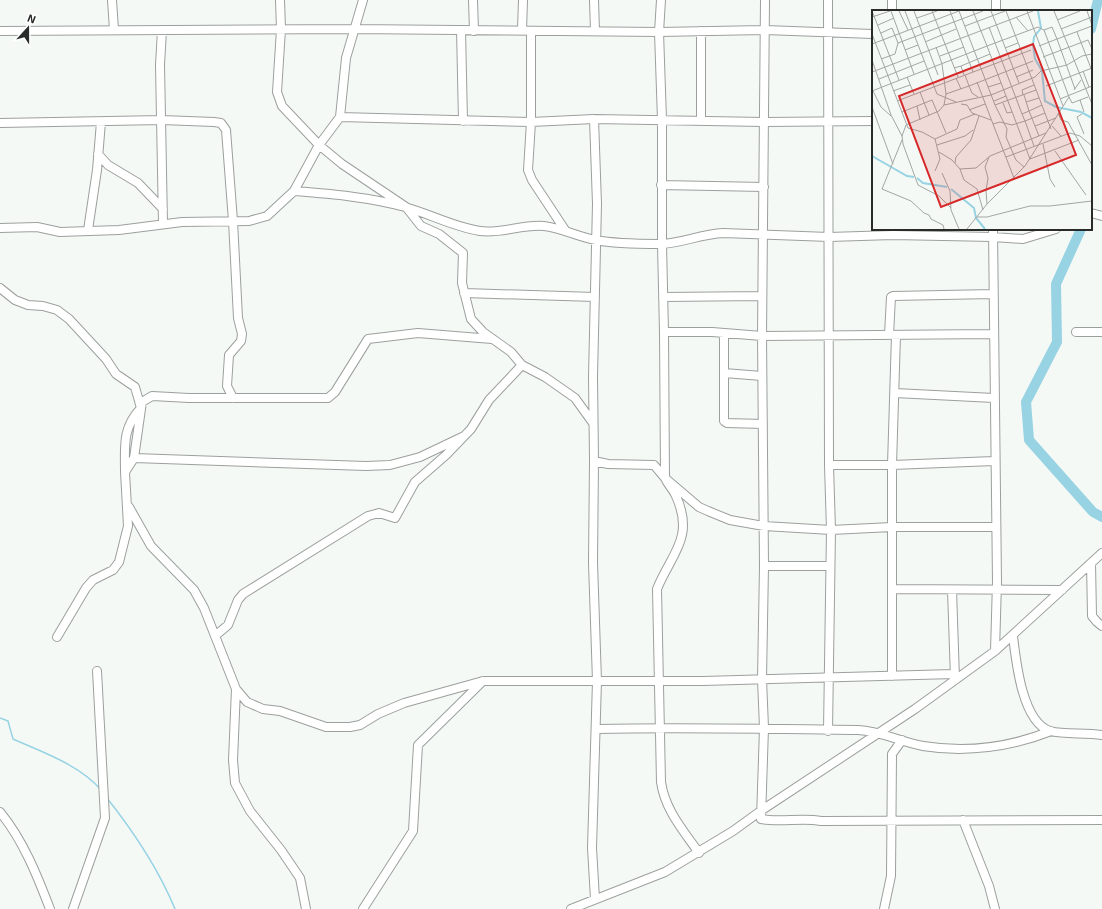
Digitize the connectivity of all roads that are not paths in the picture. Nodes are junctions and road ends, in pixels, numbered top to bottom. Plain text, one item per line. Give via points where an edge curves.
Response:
1 (112, 0) edge
2 (280, 0) edge
3 (363, 0) edge
4 (473, 0) edge
5 (523, 0) edge
6 (594, 0) edge
7 (661, 0) edge
8 (765, 0) edge
9 (828, 0) edge
10 (281, 29) junction
11 (354, 29) junction
12 (114, 30) junction
13 (162, 30) junction
14 (461, 30) junction
15 (522, 30) junction
16 (765, 30) junction
17 (0, 31) edge
18 (474, 31) junction
19 (531, 31) junction
20 (594, 31) junction
21 (659, 32) junction
22 (701, 32) junction
23 (828, 34) junction
24 (872, 34) edge
25 (340, 117) junction
26 (594, 119) junction
27 (162, 120) junction
28 (662, 120) junction
29 (872, 120) edge
30 (463, 121) junction
31 (701, 121) junction
32 (828, 121) junction
33 (100, 122) junction
34 (531, 122) junction
35 (765, 122) junction
36 (0, 123) edge
37 (319, 145) junction
38 (98, 154) junction
39 (662, 185) junction
40 (764, 187) junction
41 (294, 191) junction
42 (406, 207) junction
43 (163, 209) junction
44 (1092, 213) edge
45 (1102, 216) edge
46 (234, 221) junction
47 (163, 224) junction
48 (0, 228) edge
49 (88, 230) junction
50 (564, 230) junction
51 (1053, 230) edge
52 (893, 232) edge
53 (993, 233) edge
54 (763, 236) junction
55 (829, 237) junction
56 (596, 240) junction
57 (662, 244) junction
58 (0, 288) edge
59 (464, 293) junction
60 (993, 294) junction
61 (762, 296) junction
62 (595, 297) junction
63 (663, 297) junction
64 (664, 332) junction
65 (1076, 332) dead end
66 (1102, 332) edge
67 (724, 333) junction
68 (993, 334) junction
69 (829, 335) junction
70 (893, 335) junction
71 (762, 336) junction
72 (492, 339) junction
73 (522, 365) junction
74 (724, 374) junction
75 (762, 376) junction
76 (895, 393) junction
77 (233, 398) junction
78 (994, 398) junction
79 (141, 408) junction
80 (593, 423) junction
81 (763, 424) junction
82 (464, 437) junction
83 (134, 458) junction
84 (594, 461) junction
85 (994, 461) junction
86 (829, 465) junction
87 (892, 465) junction
88 (125, 472) junction
89 (665, 478) junction
90 (128, 506) junction
91 (764, 526) junction
92 (892, 527) junction
93 (996, 527) junction
94 (831, 530) junction
95 (1102, 553) edge
96 (1091, 563) junction
97 (764, 566) junction
98 (830, 566) junction
99 (892, 589) junction
100 (952, 590) junction
101 (996, 590) junction
102 (1062, 590) junction
103 (1102, 626) edge
104 (215, 636) junction
105 (1013, 636) junction
106 (57, 637) dead end
107 (995, 651) junction
108 (97, 670) dead end
109 (892, 676) junction
110 (955, 677) junction
111 (762, 679) junction
112 (828, 679) junction
113 (658, 680) junction
114 (483, 681) junction
115 (597, 681) junction
116 (236, 689) junction
117 (660, 728) junction
118 (764, 728) junction
119 (597, 729) junction
120 (828, 731) junction
121 (1051, 731) junction
122 (878, 732) junction
123 (1102, 735) edge
124 (902, 740) junction
125 (762, 810) junction
126 (0, 812) edge
127 (892, 820) junction
128 (964, 820) junction
129 (1102, 820) edge
130 (699, 853) junction
131 (595, 899) junction
132 (50, 909) edge
133 (73, 909) edge
134 (306, 909) edge
135 (363, 909) edge
136 (571, 909) edge
137 (884, 909) edge
138 (995, 909) edge

1 - 12 street
2 - 10 street
3 - 11 street
4 - 18 street
5 - 15 street
6 - 20 street
7 - 21 street
8 - 16 street
9 - 23 street
10 - 11 street
10 - 13 street
10 - 37 street via 277,92 282,106
11 - 14 street
11 - 25 street via 346,58
12 - 13 street
12 - 17 street
13 - 27 street
14 - 18 street
14 - 30 street
15 - 18 street
15 - 19 street
16 - 22 street
16 - 23 street
16 - 35 street
19 - 20 street
19 - 34 street
20 - 21 street
21 - 22 street
21 - 28 street
22 - 31 street
23 - 24 street
23 - 32 street
25 - 30 street
25 - 37 street
26 - 28 street
26 - 34 street
26 - 56 street
27 - 33 street
27 - 43 street
27 - 46 street via 221,123 226,130
28 - 31 street
28 - 39 street
29 - 32 street
30 - 34 street
31 - 35 street
32 - 35 street
32 - 55 street
33 - 36 street
33 - 38 street
34 - 50 street via 528,170
35 - 40 street
37 - 41 street
37 - 42 street via 354,173
38 - 43 street via 108,165 138,183
38 - 49 street
39 - 40 street
39 - 57 street
40 - 54 street
41 - 42 street via 352,196
41 - 46 street via 267,216
42 - 50 street via 438,220 480,231 495,232 529,226
42 - 59 street via 421,226 439,234 463,253
43 - 47 street
44 - 45 street
46 - 47 street
46 - 77 street via 238,318 242,334 241,340 229,355 227,386
47 - 49 street via 119,230
48 - 49 street via 28,226 60,232
50 - 56 street
51 - 53 street via 1023,239
52 - 53 street
52 - 55 street
53 - 60 street
54 - 55 street
54 - 57 street via 710,234
54 - 61 street
55 - 69 street
56 - 57 street
56 - 62 street
57 - 63 street
58 - 79 street via 15,300 28,306 43,306 57,310 69,320 106,359 116,374 135,387
59 - 62 street
59 - 72 street via 471,319
60 - 68 street
60 - 70 street via 893,296
61 - 63 street
61 - 71 street
62 - 80 street
63 - 64 street
64 - 67 street
64 - 89 street
65 - 66 street
67 - 71 street
67 - 74 street
68 - 70 street
68 - 78 street
69 - 70 street
69 - 71 street
69 - 86 street
70 - 76 street
71 - 75 street
72 - 73 street via 511,352
72 - 77 street via 418,333 373,338 365,342 335,392 328,398
73 - 80 street via 575,398
73 - 82 street via 489,400 476,423
74 - 75 street
74 - 81 street via 724,420 727,423
75 - 81 street
76 - 78 street
76 - 87 street
77 - 79 street via 152,396 142,402
78 - 85 street
79 - 83 street
79 - 88 street via 132,417 125,434
80 - 84 street
81 - 91 street
82 - 83 street via 420,457 390,465
82 - 104 street via 415,482 395,518 379,513 368,516 243,594 228,624
83 - 88 street
84 - 89 street via 608,464 654,465
84 - 115 street via 593,563
85 - 87 street
85 - 93 street
86 - 87 street
86 - 94 street
87 - 92 street
88 - 90 street
89 - 91 street via 708,512 730,520
89 - 113 street via 676,496 684,532 657,589
90 - 104 street via 151,546 194,590
90 - 106 street via 128,526 119,562 113,570 93,580 86,588
91 - 94 street
91 - 97 street
92 - 93 street
92 - 94 street
92 - 99 street
93 - 101 street
94 - 98 street
95 - 96 street
96 - 102 street
96 - 103 street via 1092,616
97 - 98 street
97 - 111 street
98 - 112 street
99 - 100 street
99 - 109 street
100 - 101 street
100 - 110 street
101 - 102 street
101 - 107 street
102 - 105 street
104 - 116 street
105 - 107 street
105 - 121 street via 1018,676 1033,717 1040,726
107 - 110 street
108 - 133 street via 105,818
109 - 110 street
109 - 112 street
110 - 122 street via 915,709
111 - 112 street
111 - 113 street
111 - 118 street
112 - 120 street
113 - 115 street
113 - 117 street
114 - 115 street
114 - 116 street via 404,703 360,725 350,727 326,727 280,711 263,709 247,702
114 - 135 street via 418,745 413,831
115 - 119 street
116 - 134 street via 233,760 235,783 250,811 300,878
117 - 118 street
117 - 119 street
117 - 130 street via 663,797 669,811
118 - 120 street
118 - 125 street
119 - 131 street via 592,848
120 - 122 street
121 - 123 street
121 - 124 street via 988,748 923,746
122 - 124 street
122 - 125 street
124 - 127 street via 892,754
125 - 127 street via 761,819 772,821
125 - 130 street
126 - 132 street via 12,827 33,867
127 - 128 street
127 - 137 street via 891,876
128 - 129 street
128 - 138 street
130 - 131 street via 665,872
131 - 136 street

